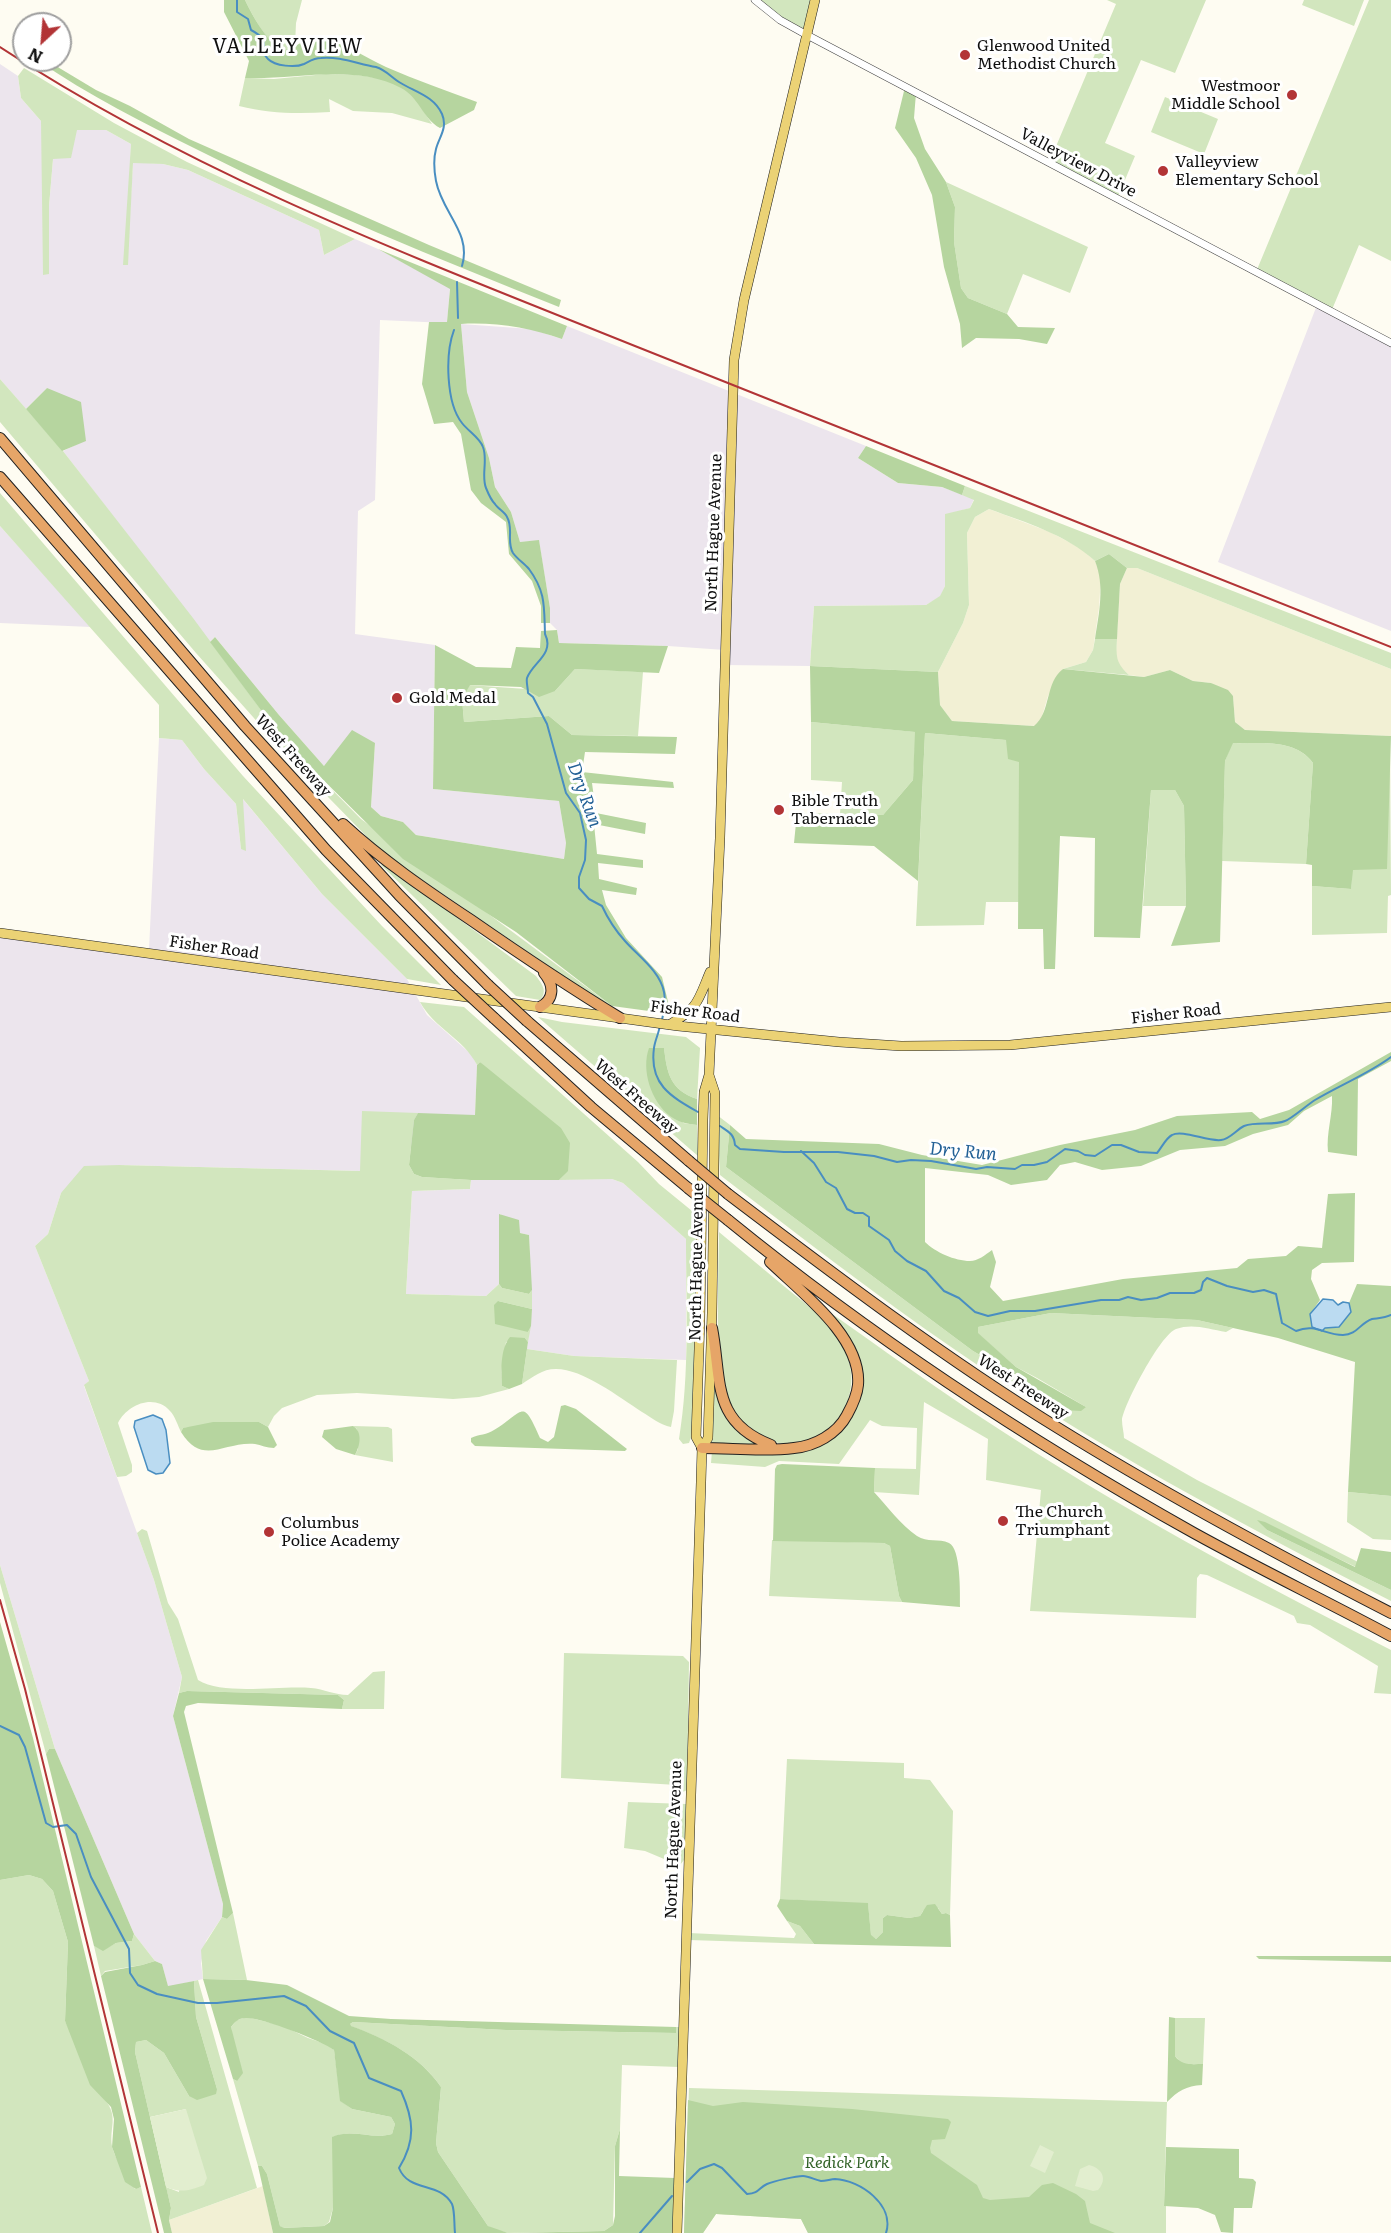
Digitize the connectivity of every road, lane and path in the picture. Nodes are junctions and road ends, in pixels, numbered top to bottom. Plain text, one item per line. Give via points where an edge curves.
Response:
1 (755, 0) edge
2 (815, 0) edge
3 (807, 35) junction
4 (1391, 344) edge
5 (0, 438) edge
6 (0, 470) edge
7 (0, 477) edge
8 (58, 541) junction
9 (276, 760) junction
10 (0, 933) edge
11 (713, 963) junction
12 (540, 968) junction
13 (540, 1007) junction
14 (1391, 1007) edge
15 (620, 1018) junction
16 (669, 1025) junction
17 (710, 1029) junction
18 (709, 1075) junction
19 (751, 1238) junction
20 (712, 1328) junction
21 (702, 1448) junction
22 (783, 1448) junction
23 (1391, 1613) edge
24 (1391, 1636) edge
25 (677, 2233) edge

1 - 3 street, Valleyview Drive
2 - 3 main road, North Hague Avenue
3 - 4 street, Valleyview Drive
3 - 11 main road, North Hague Avenue via 736,341
5 - 9 highway, West Freeway
6 - 8 highway
7 - 8 highway
8 - 19 highway, bridge via 326,850 453,980 591,1107
9 - 12 highway via 386,861
9 - 23 highway, West Freeway, bridge via 399,895 488,985 728,1194 880,1309 1058,1428 1211,1519
10 - 13 main road, Fisher Road
11 - 16 main road via 696,1006
11 - 17 main road, North Hague Avenue
12 - 13 highway via 552,990 548,1002
12 - 15 highway
13 - 15 main road, Fisher Road
14 - 17 main road, Fisher Road via 991,1045 860,1044
15 - 16 main road, Fisher Road
16 - 17 main road, Fisher Road
17 - 18 main road, North Hague Avenue
18 - 20 main road, North Hague Avenue via 715,1093
18 - 21 main road, North Hague Avenue via 704,1092 696,1437
19 - 22 highway via 769,1261 833,1323 856,1366 856,1395 837,1429 816,1443
19 - 24 highway via 888,1340 1028,1434 1211,1543
20 - 21 main road, North Hague Avenue via 708,1438
20 - 22 highway via 724,1404 736,1424 754,1438
21 - 22 highway
21 - 25 main road, North Hague Avenue

